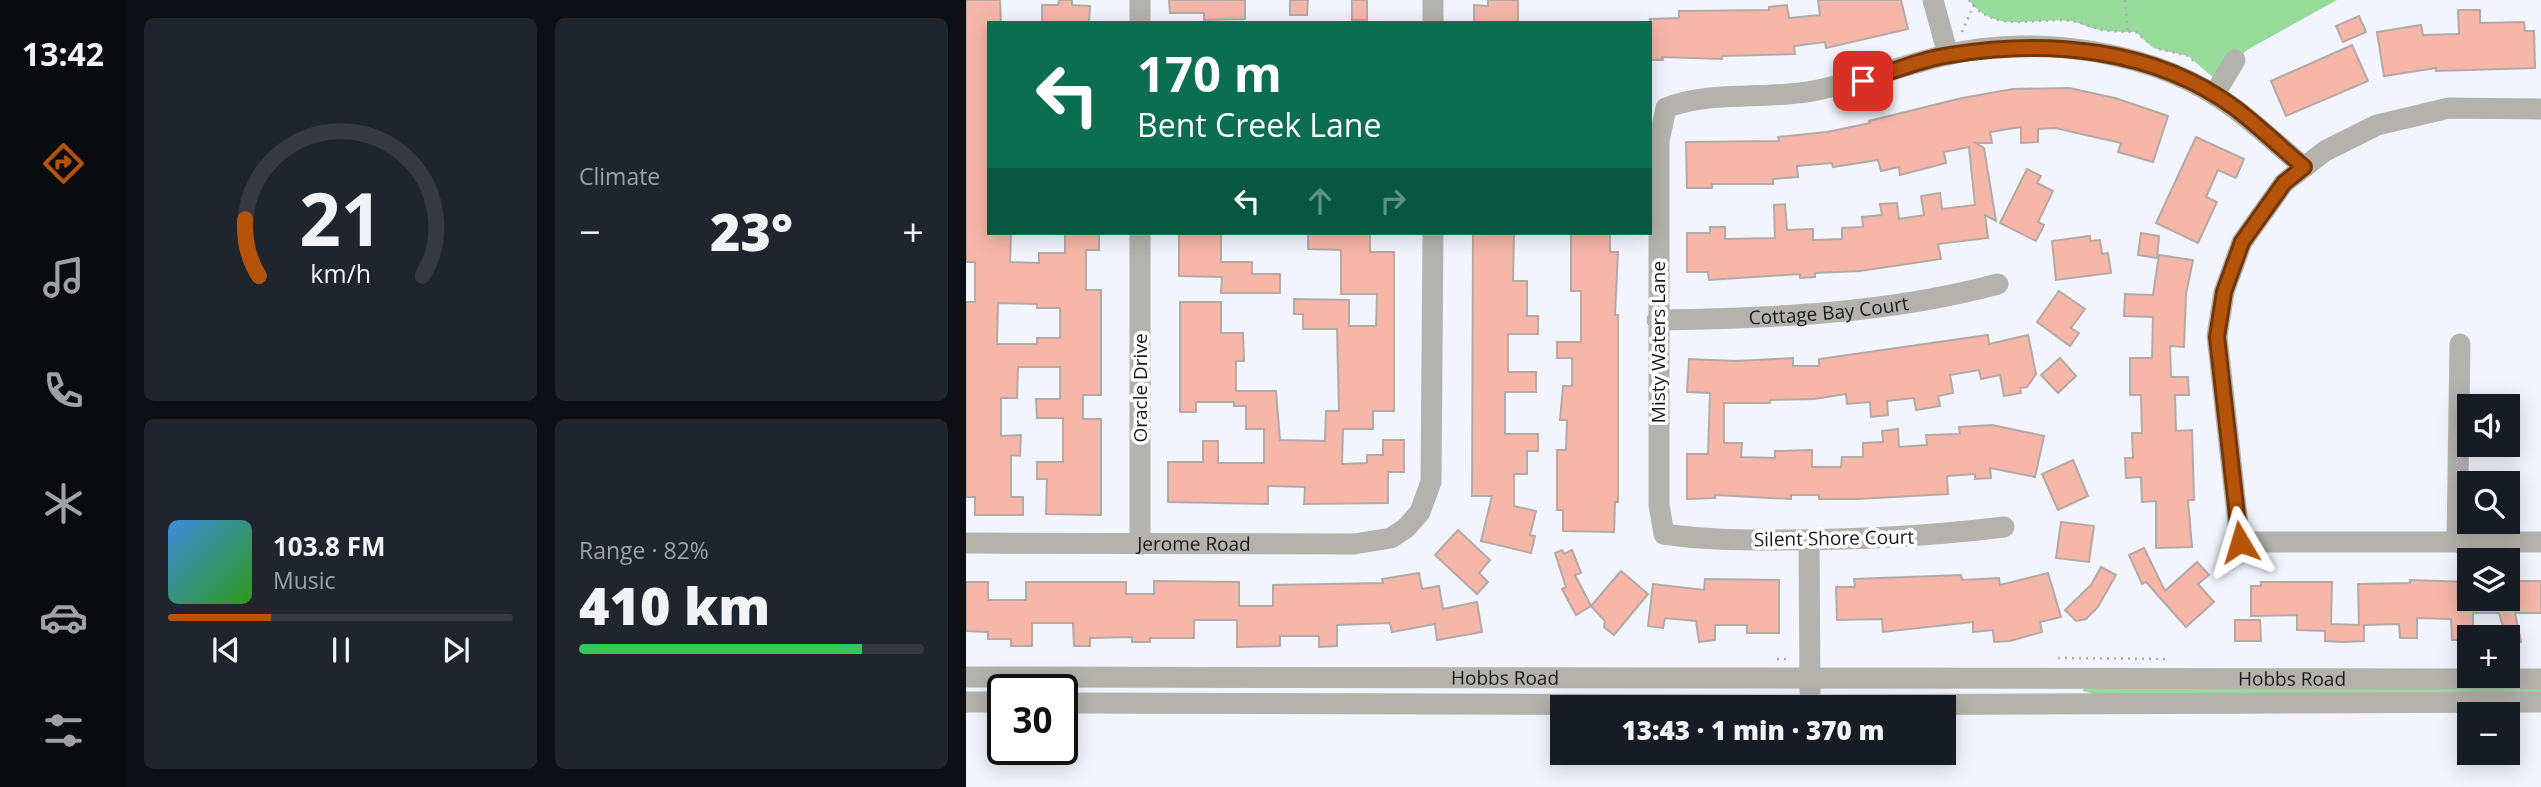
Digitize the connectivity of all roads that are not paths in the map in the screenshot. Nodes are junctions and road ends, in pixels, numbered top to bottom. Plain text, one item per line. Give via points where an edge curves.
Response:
1 (1140, 0) edge
2 (1433, 0) edge
3 (1933, 0) edge
4 (1140, 21) edge
5 (1433, 21) edge
6 (1948, 55) junction
7 (2235, 60) dead end
8 (2214, 95) junction
9 (2541, 108) edge
10 (2304, 167) junction
11 (1140, 235) edge
12 (1433, 235) edge
13 (1998, 284) dead end
14 (1657, 320) junction
15 (2460, 344) dead end
16 (2004, 527) dead end
17 (1664, 534) joint
18 (1809, 540) junction
19 (2457, 542) junction
20 (2541, 542) edge
21 (966, 543) edge
22 (1140, 544) junction
23 (966, 677) edge
24 (2045, 677) junction
25 (1810, 678) junction
26 (2541, 679) edge
27 (1809, 695) edge
28 (966, 702) edge
29 (987, 702) edge
30 (2541, 702) edge
31 (1078, 703) edge
32 (2045, 703) junction
33 (1550, 704) edge
34 (1956, 704) edge

1 - 4 street
2 - 5 street
3 - 6 street
6 - 8 street via 2049,46 2103,53 2154,66
6 - 14 street, Misty Waters Lane via 1863,81 1785,96 1688,99 1666,108 1658,141
7 - 8 street
8 - 10 street
9 - 10 street via 2449,108 2377,125
10 - 19 street via 2284,183 2242,242 2222,303 2217,337 2240,542
11 - 22 street, Oracle Drive
12 - 22 street, Jerome Road via 1433,459 1431,482 1414,521 1391,538 1365,543
13 - 14 street, Cottage Bay Court via 1948,297 1818,316
14 - 17 street, Misty Waters Lane via 1659,505
15 - 19 street
16 - 18 street, Silent Shore Court via 1931,536
17 - 18 street, Silent Shore Court via 1698,540
18 - 25 street
19 - 20 street
21 - 22 street, Jerome Road
23 - 25 street, Hobbs Road
24 - 25 street, Hobbs Road
24 - 26 street, Hobbs Road
24 - 32 street
25 - 27 street
28 - 29 street
30 - 32 street, Hobbs Road
31 - 33 street, Hobbs Road
32 - 34 street, Hobbs Road

